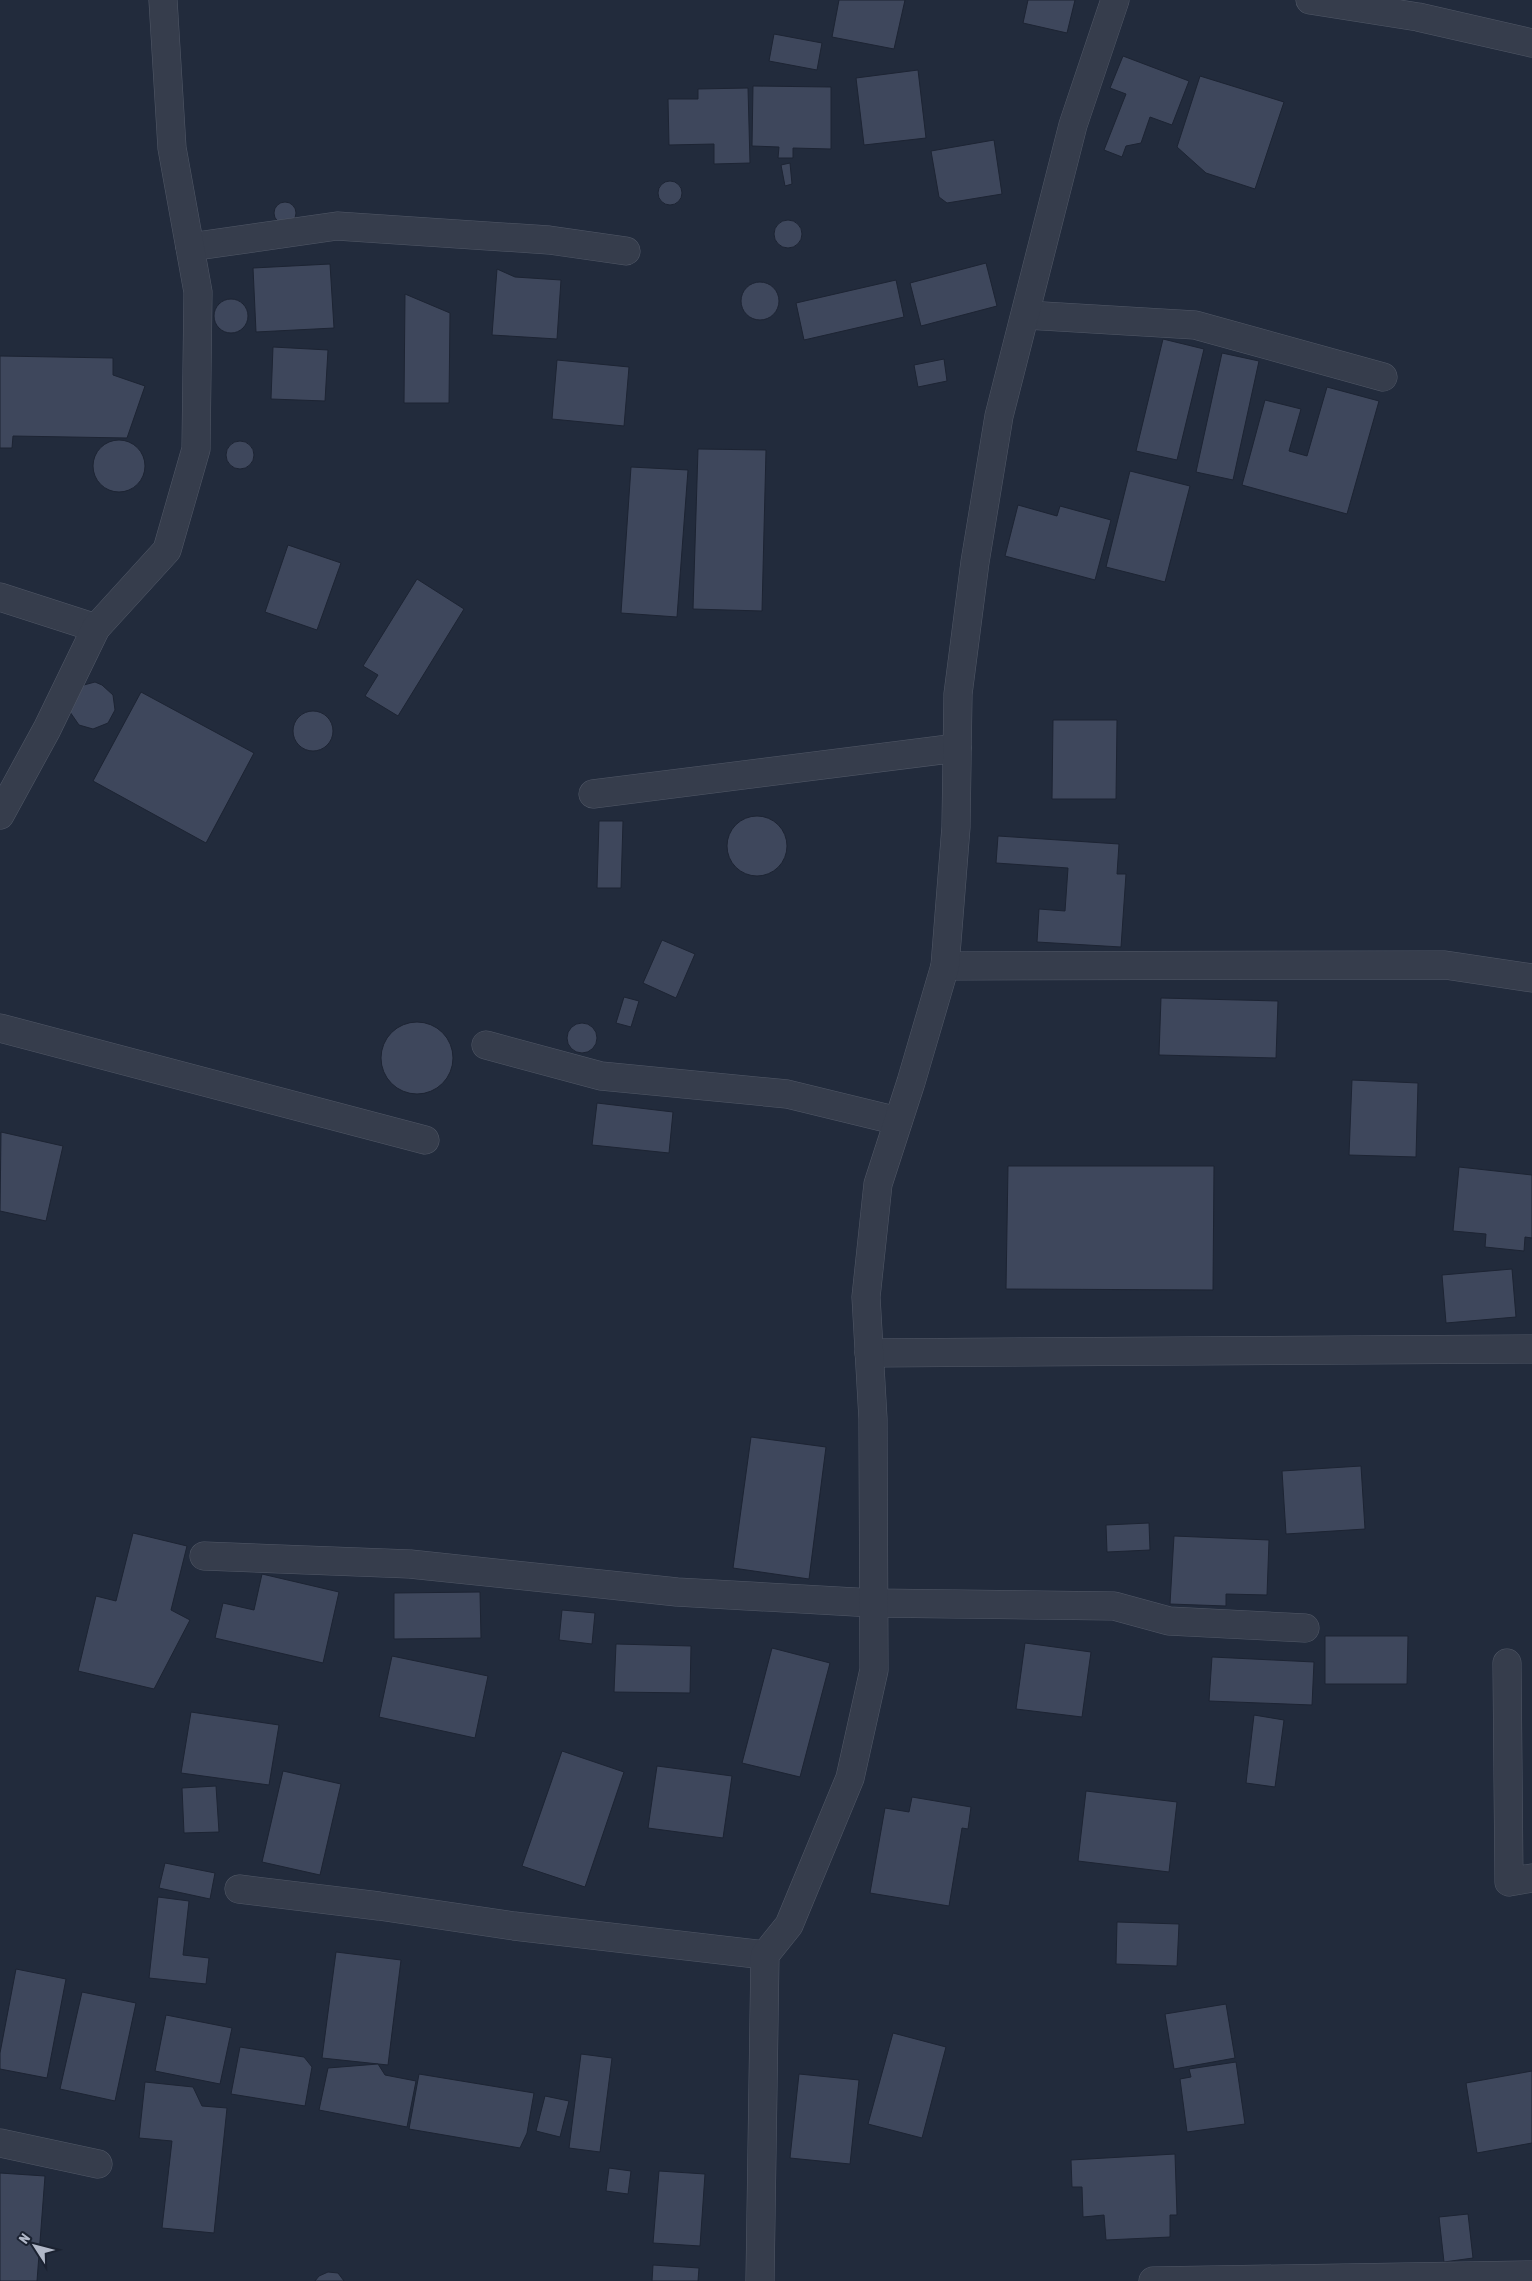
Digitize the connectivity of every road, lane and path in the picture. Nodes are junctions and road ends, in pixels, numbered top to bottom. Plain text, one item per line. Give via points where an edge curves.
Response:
1 (163, 0) edge
2 (1116, 0) edge
3 (1310, 0) edge
4 (1532, 44) edge
5 (190, 247) junction
6 (626, 251) dead end
7 (1026, 315) junction
8 (1383, 377) dead end
9 (0, 597) edge
10 (96, 628) junction
11 (957, 748) junction
12 (593, 794) dead end
13 (0, 815) edge
14 (945, 966) junction
15 (1532, 978) edge
16 (0, 1028) edge
17 (486, 1046) dead end
18 (898, 1121) junction
19 (425, 1140) dead end
20 (1532, 1348) edge
21 (869, 1353) junction
22 (204, 1556) dead end
23 (873, 1603) junction
24 (1305, 1628) dead end
25 (1508, 1662) dead end
26 (1532, 1878) edge
27 (239, 1889) dead end
28 (765, 1955) junction
29 (0, 2143) edge
30 (98, 2164) dead end
31 (1532, 2275) edge
32 (760, 2281) edge
33 (1153, 2281) edge

1 - 5 street via 172,148
2 - 7 street via 1073,125
3 - 4 street via 1418,17
5 - 6 street via 337,226 549,240
5 - 10 street via 198,292 196,449 167,550
7 - 8 street via 1195,325
7 - 11 street via 999,416 975,562 958,694
9 - 10 street
10 - 13 street via 47,729
11 - 12 street
11 - 14 street via 956,827
14 - 15 street via 1445,965
14 - 18 street
16 - 19 street
17 - 18 street via 601,1076 787,1094
18 - 21 street via 878,1184 866,1297
20 - 21 street
21 - 23 street via 873,1419
22 - 23 street via 410,1564 677,1592
23 - 24 street via 1114,1606 1169,1622
23 - 28 street via 874,1670 850,1778 789,1925
25 - 26 street via 1508,1882
27 - 28 street
28 - 32 street
29 - 30 street
31 - 33 street

